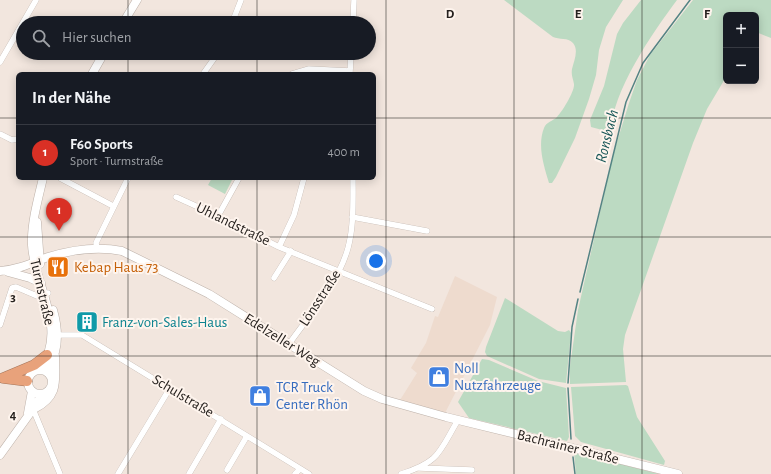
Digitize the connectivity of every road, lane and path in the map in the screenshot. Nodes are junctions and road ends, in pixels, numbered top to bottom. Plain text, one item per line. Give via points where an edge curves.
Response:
1 (36, 0) edge
2 (137, 0) edge
3 (241, 0) edge
4 (354, 0) edge
5 (27, 16) edge
6 (127, 16) edge
7 (235, 16) edge
8 (353, 16) edge
9 (16, 34) edge
10 (100, 60) edge
11 (213, 60) edge
12 (351, 60) edge
13 (0, 62) edge
14 (93, 72) edge
15 (204, 72) edge
16 (299, 72) edge
17 (350, 72) edge
18 (0, 134) edge
19 (16, 140) edge
20 (43, 180) edge
21 (64, 180) edge
22 (127, 180) edge
23 (238, 180) edge
24 (303, 180) edge
25 (353, 180) edge
26 (176, 197) dead end
27 (113, 206) junction
28 (218, 216) junction
29 (352, 218) junction
30 (427, 231) dead end
31 (279, 246) junction
32 (97, 248) junction
33 (291, 252) junction
34 (37, 261) junction
35 (3, 271) edge
36 (339, 272) junction
37 (274, 278) dead end
38 (41, 283) junction
39 (46, 294) junction
40 (432, 309) dead end
41 (0, 325) edge
42 (54, 335) junction
43 (289, 344) junction
44 (51, 355) junction
45 (40, 369) junction
46 (48, 373) junction
47 (1, 378) edge
48 (28, 378) junction
49 (170, 388) junction
50 (32, 391) junction
51 (42, 394) junction
52 (29, 414) junction
53 (221, 419) junction
54 (458, 420) junction
55 (38, 423) junction
56 (247, 436) junction
57 (0, 454) edge
58 (418, 468) junction
59 (300, 469) junction
60 (227, 470) dead end
61 (472, 470) dead end
62 (60, 474) edge
63 (118, 474) edge
64 (189, 474) edge
65 (295, 474) edge
66 (309, 474) edge
67 (400, 474) edge
68 (678, 474) edge

1 - 5 street
2 - 6 main road
3 - 7 street
4 - 8 street
9 - 13 street
10 - 14 main road
11 - 15 street
12 - 17 street
16 - 17 street via 309,69
18 - 19 street
20 - 34 main road, Turmstraße via 32,232
21 - 27 street
22 - 27 street
23 - 28 street
24 - 31 street via 294,215
25 - 29 street, Lönsstraße
26 - 28 street, Uhlandstraße
27 - 32 street via 96,244
28 - 31 street, Uhlandstraße
29 - 30 street
29 - 36 street, Lönsstraße via 348,247
31 - 33 street, Uhlandstraße
32 - 34 main road, Edelzeller Weg
32 - 43 main road, Edelzeller Weg via 122,251 192,285
33 - 36 street, Uhlandstraße
33 - 37 street
34 - 35 main road, Edelzeller Weg
34 - 38 main road, Turmstraße
34 - 39 main road, Turmstraße
35 - 38 main road
36 - 40 street, Uhlandstraße
36 - 43 street, Lönsstraße
38 - 39 main road, Turmstraße
39 - 41 street via 37,296 16,287 12,288
39 - 42 main road, Turmstraße
42 - 44 main road, Turmstraße
42 - 49 street, Schulstraße via 82,335
43 - 54 main road, Edelzeller Weg via 364,391 382,399
44 - 45 main road, Turmstraße
44 - 46 main road, Turmstraße
44 - 47 highway
44 - 52 main road via 56,382 54,389
45 - 46 main road
45 - 48 main road via 35,370
46 - 51 main road via 51,386
47 - 48 highway via 14,375
48 - 50 main road
49 - 53 street, Schulstraße
49 - 63 street
50 - 51 main road
50 - 52 main road
51 - 52 main road
52 - 55 street
52 - 55 street
52 - 57 main road
53 - 56 street, Schulstraße
53 - 64 street
54 - 58 street via 432,461
54 - 68 main road, Bachrainer Straße
55 - 62 street
56 - 59 street, Schulstraße
56 - 60 street
58 - 61 street
58 - 67 street
59 - 65 street
59 - 66 street, Schulstraße

